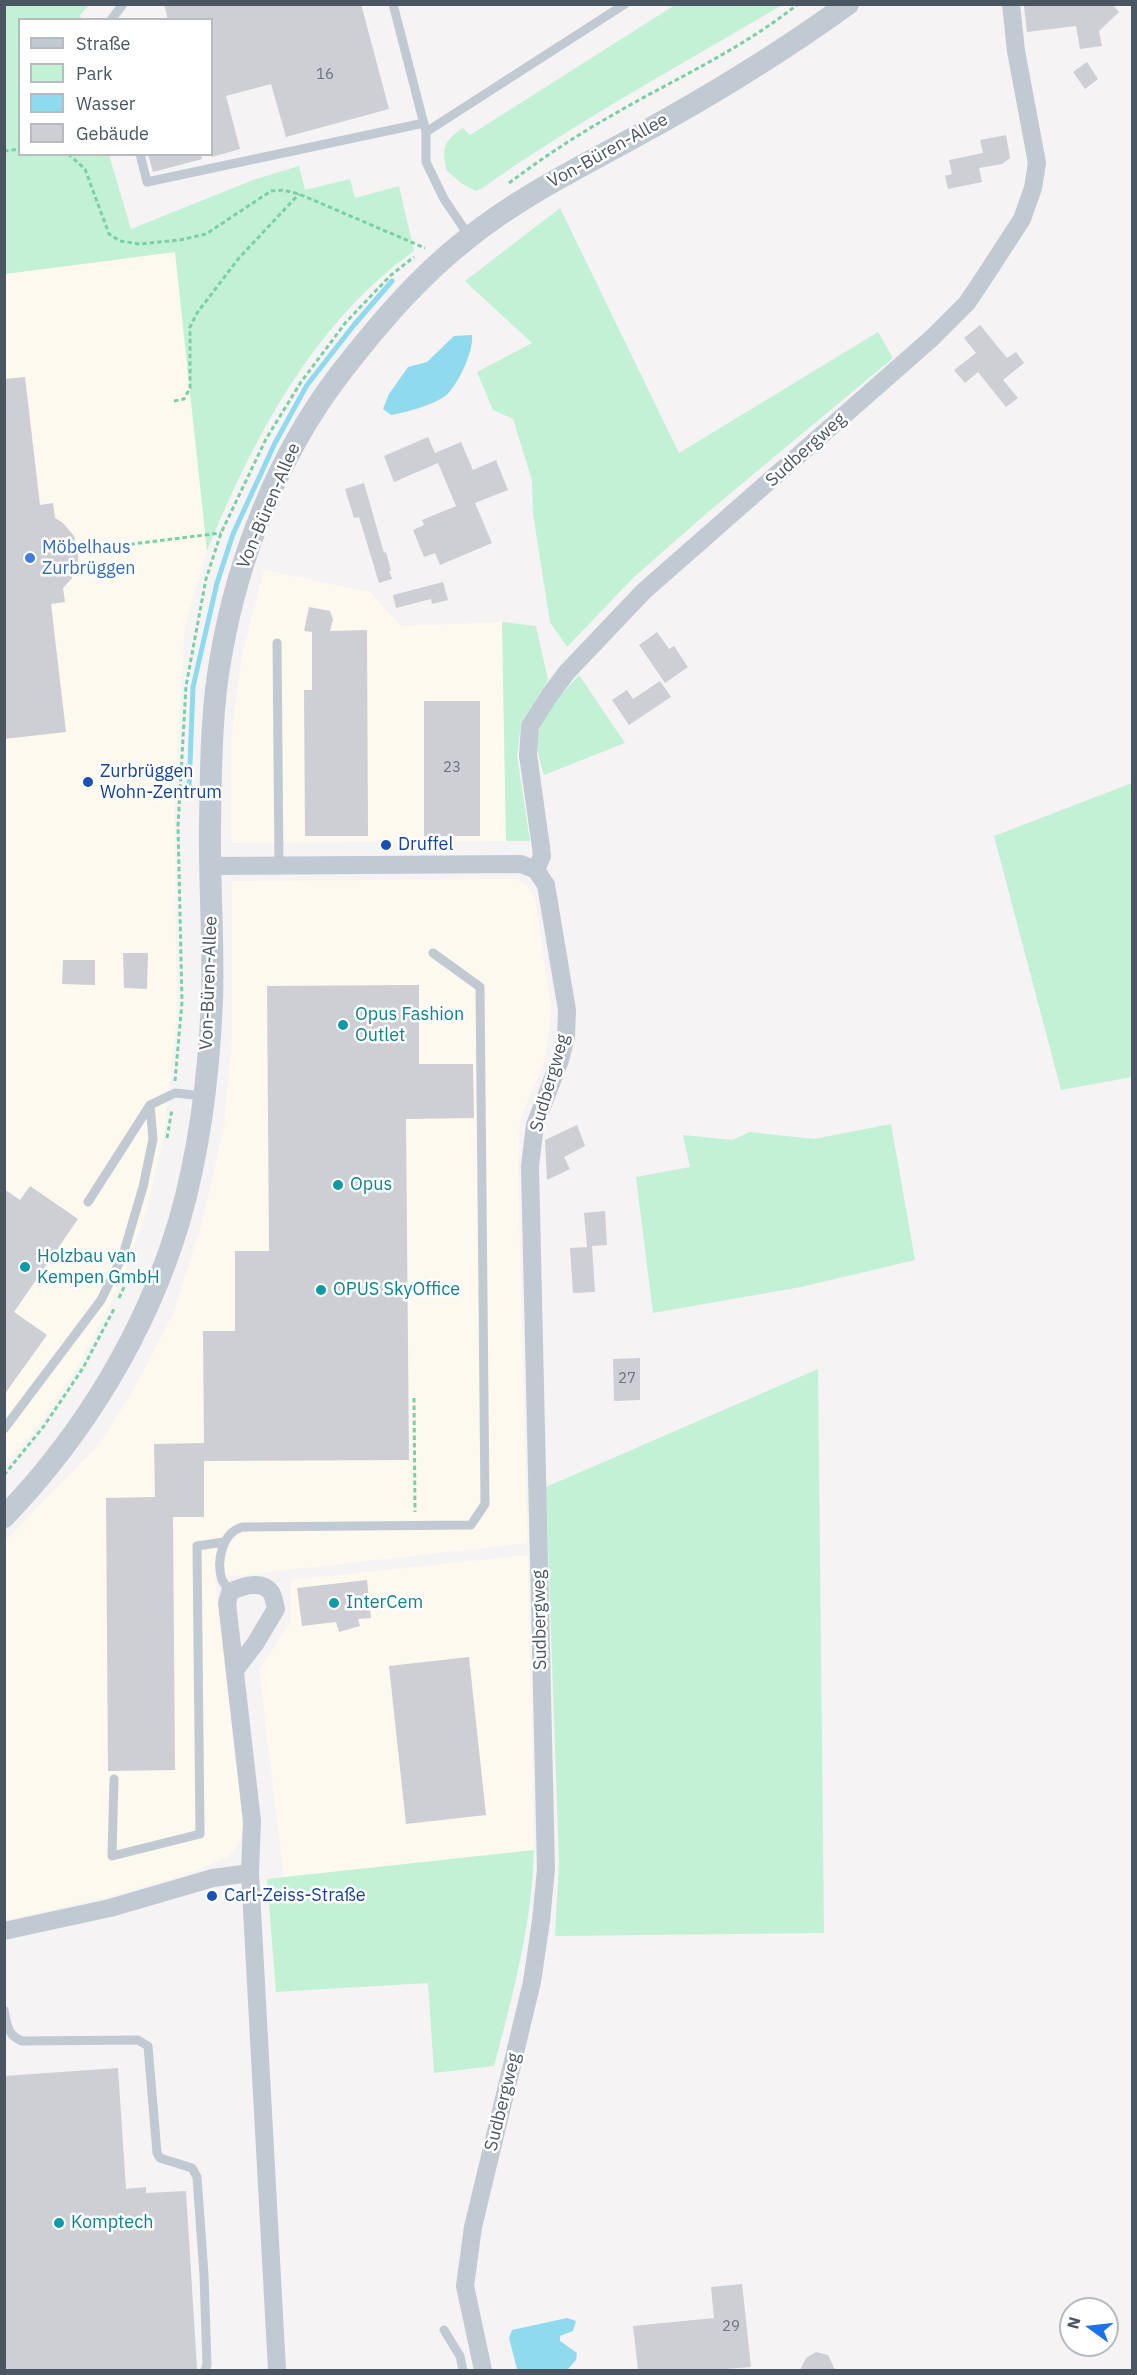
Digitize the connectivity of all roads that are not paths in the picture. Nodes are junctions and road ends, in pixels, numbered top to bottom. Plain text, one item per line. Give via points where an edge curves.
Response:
1 (123, 4) edge
2 (393, 4) edge
3 (625, 4) edge
4 (848, 4) edge
5 (1011, 4) edge
6 (112, 18) edge
7 (425, 128) junction
8 (140, 156) edge
9 (469, 236) junction
10 (277, 643) dead end
11 (210, 866) junction
12 (279, 866) junction
13 (536, 870) junction
14 (433, 953) dead end
15 (203, 1096) junction
16 (150, 1105) junction
17 (88, 1202) dead end
18 (4, 1429) edge
19 (4, 1517) edge
20 (224, 1542) junction
21 (230, 1592) junction
22 (235, 1670) junction
23 (114, 1779) dead end
24 (250, 1873) junction
25 (4, 1931) edge
26 (4, 2010) edge
27 (444, 2330) dead end
28 (205, 2370) edge
29 (277, 2370) edge
30 (463, 2370) edge
31 (483, 2370) edge

1 - 6 lane
2 - 7 lane
3 - 7 lane
4 - 9 street, Von-Büren-Allee via 735,78 536,191
5 - 13 street, Sudbergweg via 1037,163 1022,219 967,303 644,591 549,696 530,726 528,755 542,856
7 - 8 lane via 147,182
7 - 9 lane via 426,162 444,199
9 - 11 street, Von-Büren-Allee via 425,275 336,380 281,470 242,564 220,658 213,736
10 - 12 lane
11 - 12 street
11 - 15 street, Von-Büren-Allee via 212,1002
12 - 13 street via 521,864
13 - 31 street, Sudbergweg via 546,885 567,1010 566,1037 535,1125 530,1166 546,1869 532,1982 473,2227 465,2286
14 - 20 lane via 480,987 485,1504 471,1525 242,1527 233,1530
15 - 16 lane via 175,1093
15 - 19 street, Von-Büren-Allee via 179,1222 151,1299 108,1383 67,1443
16 - 17 lane
16 - 18 lane via 153,1139 123,1256 101,1300
20 - 21 lane via 220,1558 222,1580
20 - 23 lane via 197,1546 200,1834 112,1856
21 - 22 street via 227,1603
21 - 22 street via 244,1585 263,1587 272,1594 276,1610
22 - 24 street via 252,1821
24 - 25 street via 213,1878 110,1908
24 - 29 street
26 - 28 lane via 8,2031 22,2041 138,2040 148,2046 157,2153 160,2158 192,2168 196,2177 204,2275
27 - 30 lane via 460,2356

